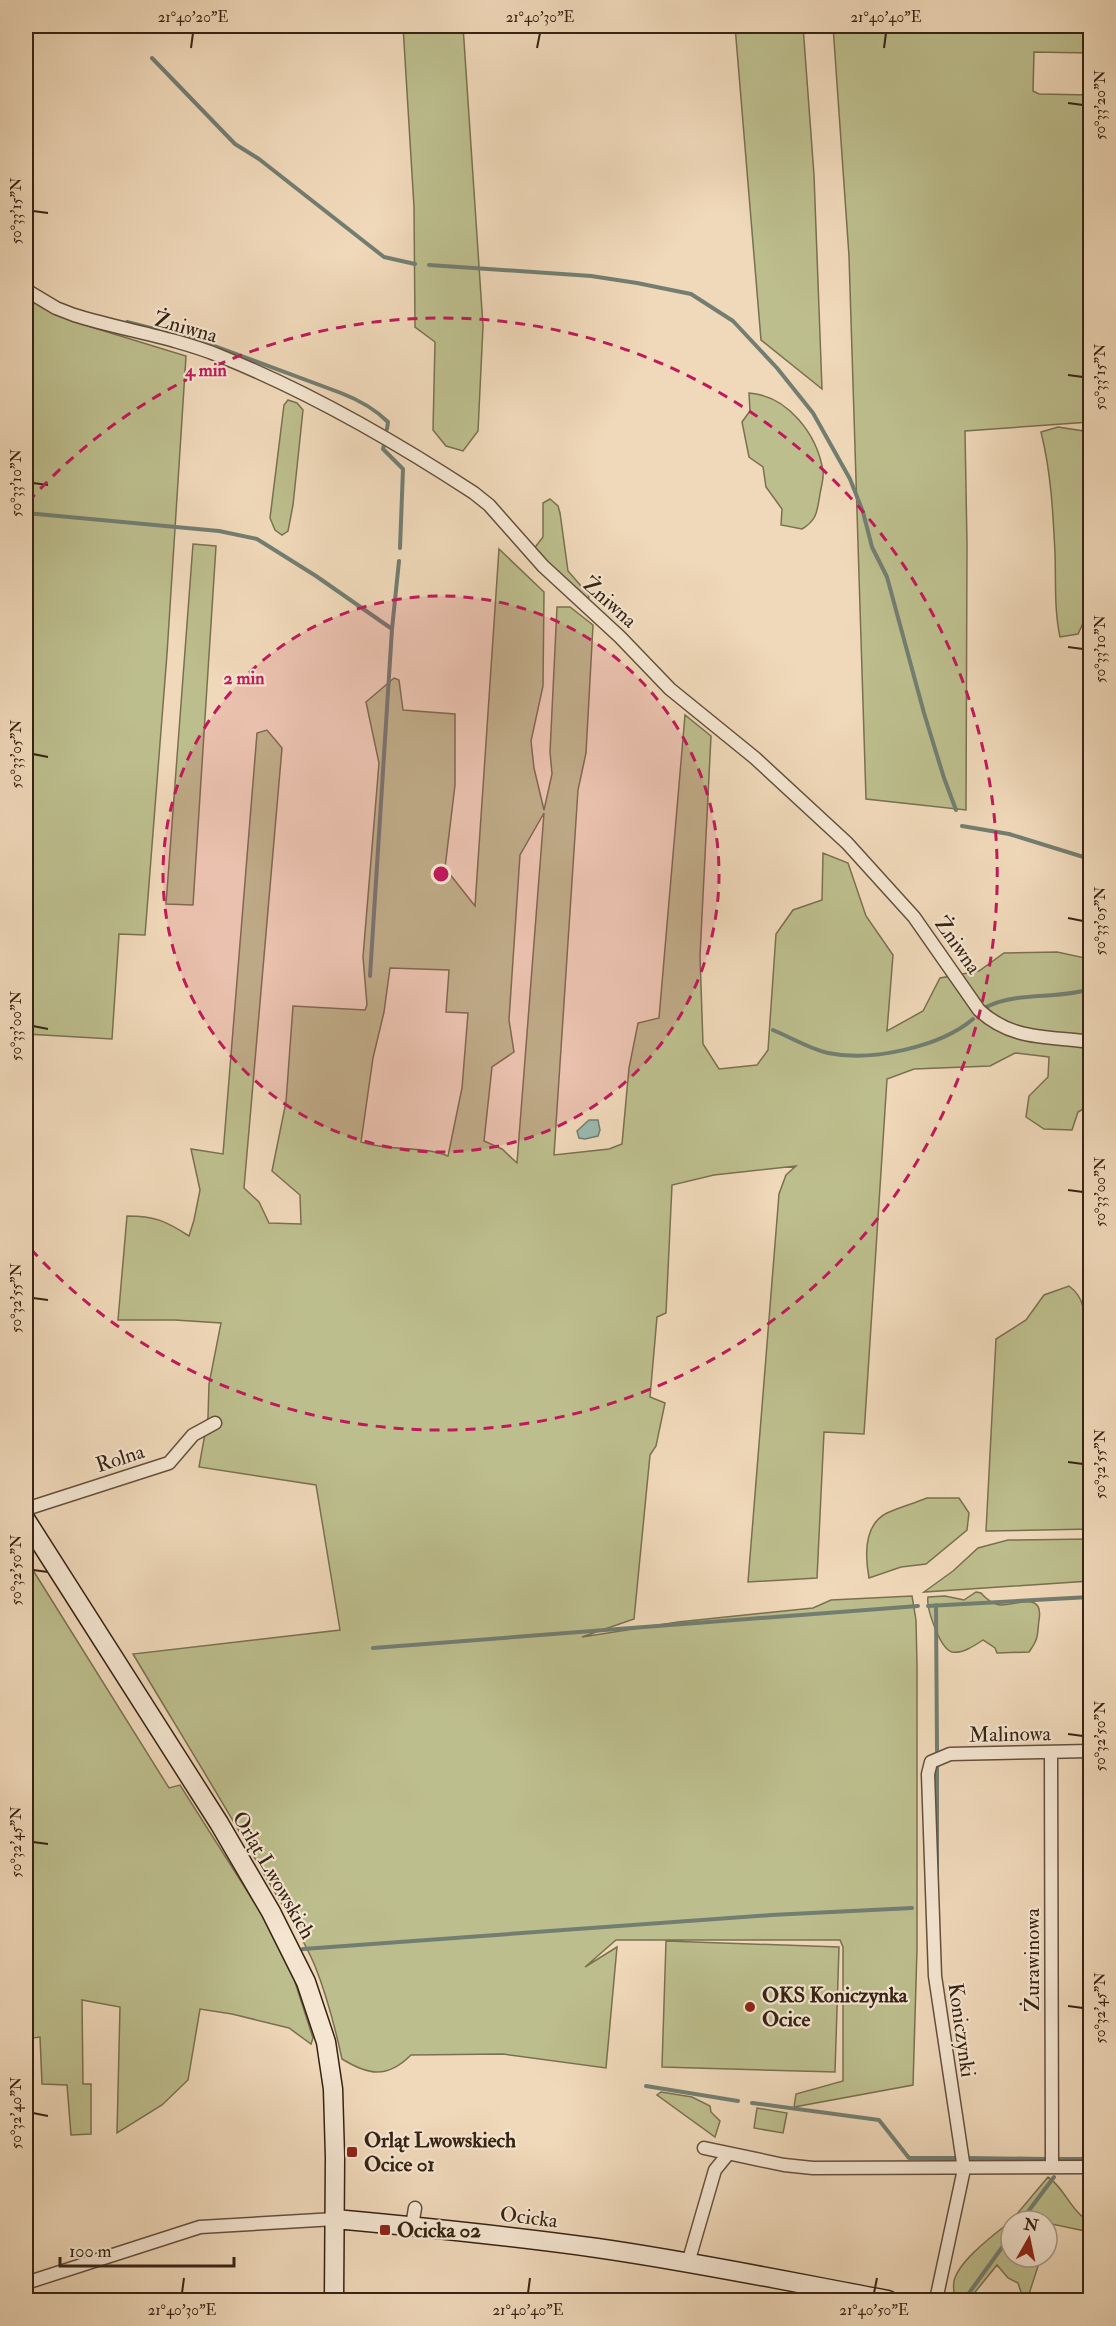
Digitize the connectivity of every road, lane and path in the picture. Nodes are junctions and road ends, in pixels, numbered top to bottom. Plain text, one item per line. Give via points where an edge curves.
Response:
1 (26, 290) edge
2 (1090, 1042) edge
3 (215, 1423) dead end
4 (26, 1509) edge
5 (26, 1520) edge
6 (1090, 1751) edge
7 (1051, 1753) junction
8 (931, 1762) joint
9 (704, 2148) dead end
10 (728, 2154) junction
11 (1090, 2167) edge
12 (1052, 2168) junction
13 (964, 2169) junction
14 (415, 2208) dead end
15 (335, 2219) junction
16 (412, 2226) junction
17 (688, 2263) junction
18 (26, 2283) edge
19 (334, 2301) edge
20 (888, 2301) edge
21 (936, 2301) edge

1 - 2 street, Żniwna via 74,315 198,348 272,379 369,427 474,493 670,689 755,758 847,843 914,917 990,1020 1014,1033
3 - 4 street, Rolna via 193,1436 169,1462
5 - 15 street, Orląt Lwowskich via 213,1813 271,1912 306,1982 326,2042 331,2072
6 - 7 street, Malinowa
7 - 8 street, Malinowa via 950,1754
7 - 12 street, Żurawinowa
8 - 13 street, Koniczynki via 928,1774 935,1976
9 - 10 street
10 - 13 street via 813,2168
10 - 17 street via 714,2170
11 - 12 street
12 - 13 street
13 - 21 street, Koniczynki
14 - 16 street
15 - 16 street, Ocicka
15 - 18 street, Ocicka via 200,2227
15 - 19 street, Orląt Lwowskich
16 - 17 street, Ocicka
17 - 20 street, Ocicka

